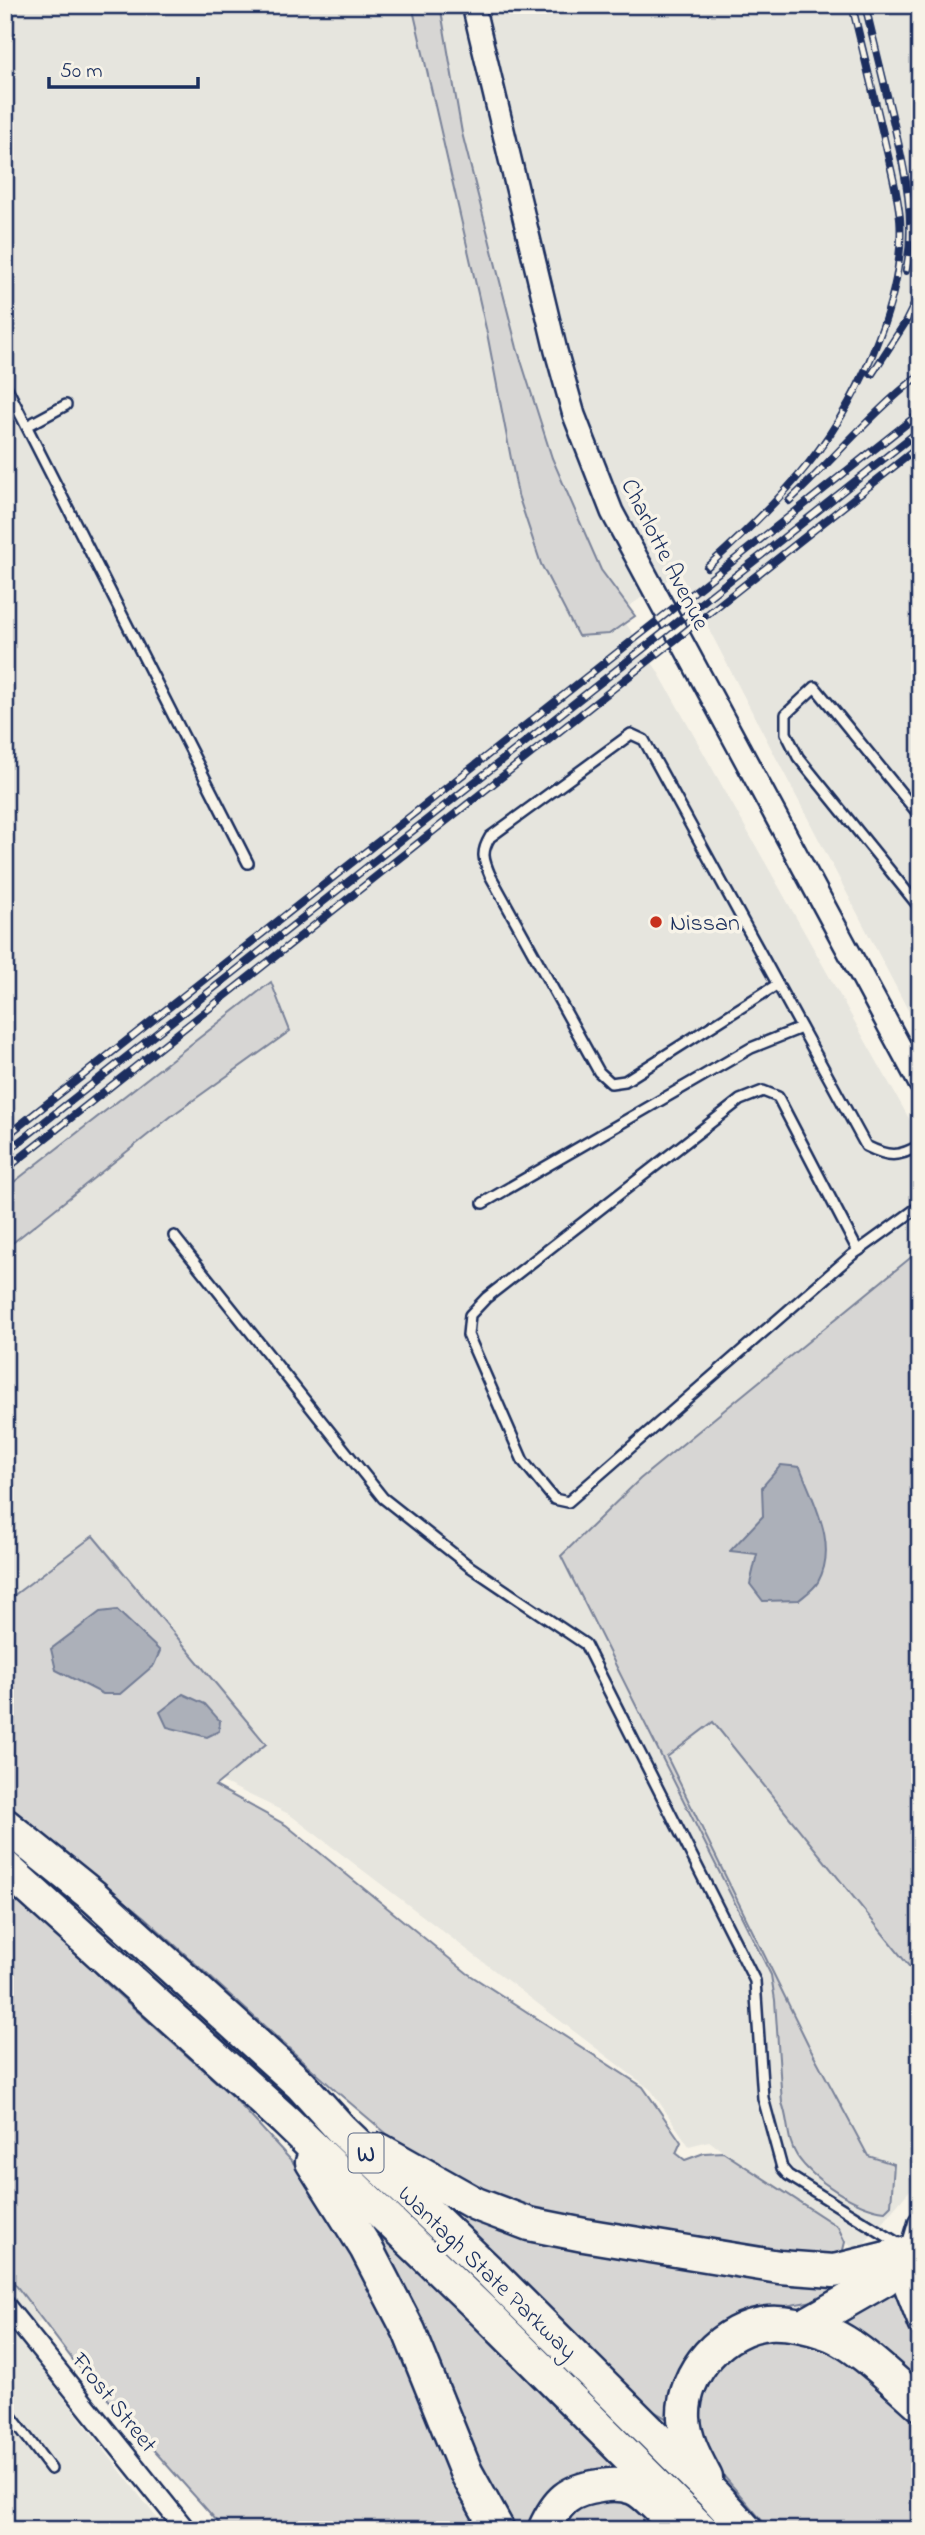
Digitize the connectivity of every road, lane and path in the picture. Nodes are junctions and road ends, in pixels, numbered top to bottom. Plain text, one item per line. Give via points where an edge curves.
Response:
1 (473, 5) edge
2 (5, 384) edge
3 (66, 405) dead end
4 (27, 426) junction
5 (920, 816) edge
6 (248, 863) dead end
7 (920, 908) edge
8 (778, 984) junction
9 (802, 1028) junction
10 (920, 1084) edge
11 (920, 1145) edge
12 (484, 1203) dead end
13 (920, 1206) edge
14 (174, 1236) dead end
15 (858, 1251) junction
16 (5, 1825) edge
17 (5, 1867) edge
18 (285, 2120) junction
19 (340, 2128) junction
20 (920, 2222) edge
21 (911, 2252) junction
22 (5, 2305) edge
23 (920, 2325) edge
24 (803, 2326) junction
25 (920, 2404) edge
26 (5, 2408) edge
27 (51, 2469) dead end
28 (714, 2495) junction
29 (187, 2530) edge
30 (498, 2530) edge
31 (544, 2530) edge
32 (686, 2530) edge
33 (702, 2530) edge
34 (746, 2530) edge

1 - 10 street, Charlotte Avenue via 556,351 574,415 612,512
2 - 4 lane
3 - 4 lane
4 - 6 lane
5 - 7 lane via 815,687 786,714 786,733 797,757
8 - 8 lane via 644,740 631,734 491,837 484,848 490,875 599,1072 611,1083 625,1081
8 - 9 lane
9 - 11 lane via 866,1146 903,1155
9 - 12 lane via 751,1048
13 - 15 lane
14 - 21 lane via 383,1498 469,1566 585,1644 755,1981 763,2098 782,2168
15 - 15 lane via 568,1502 554,1499 523,1461 468,1335 470,1315 486,1298 740,1100 763,1091 778,1097
16 - 19 highway, Wantagh State Parkway / W via 113,1914 301,2085
17 - 18 highway, Wantagh State Parkway / W
18 - 30 highway via 366,2248 409,2331 466,2472
18 - 33 highway, Wantagh State Parkway / W
19 - 21 highway via 476,2204 529,2224 779,2267 834,2271
19 - 28 highway, Wantagh State Parkway / W
20 - 21 street
21 - 23 street via 906,2289
21 - 24 highway via 885,2279
22 - 29 street, Frost Street
24 - 25 highway via 845,2343
24 - 28 highway via 769,2323 751,2328 718,2345 696,2370 684,2417 691,2450
26 - 27 lane
28 - 34 highway, Wantagh State Parkway / W
31 - 32 highway via 565,2497 577,2490 613,2484 634,2488

